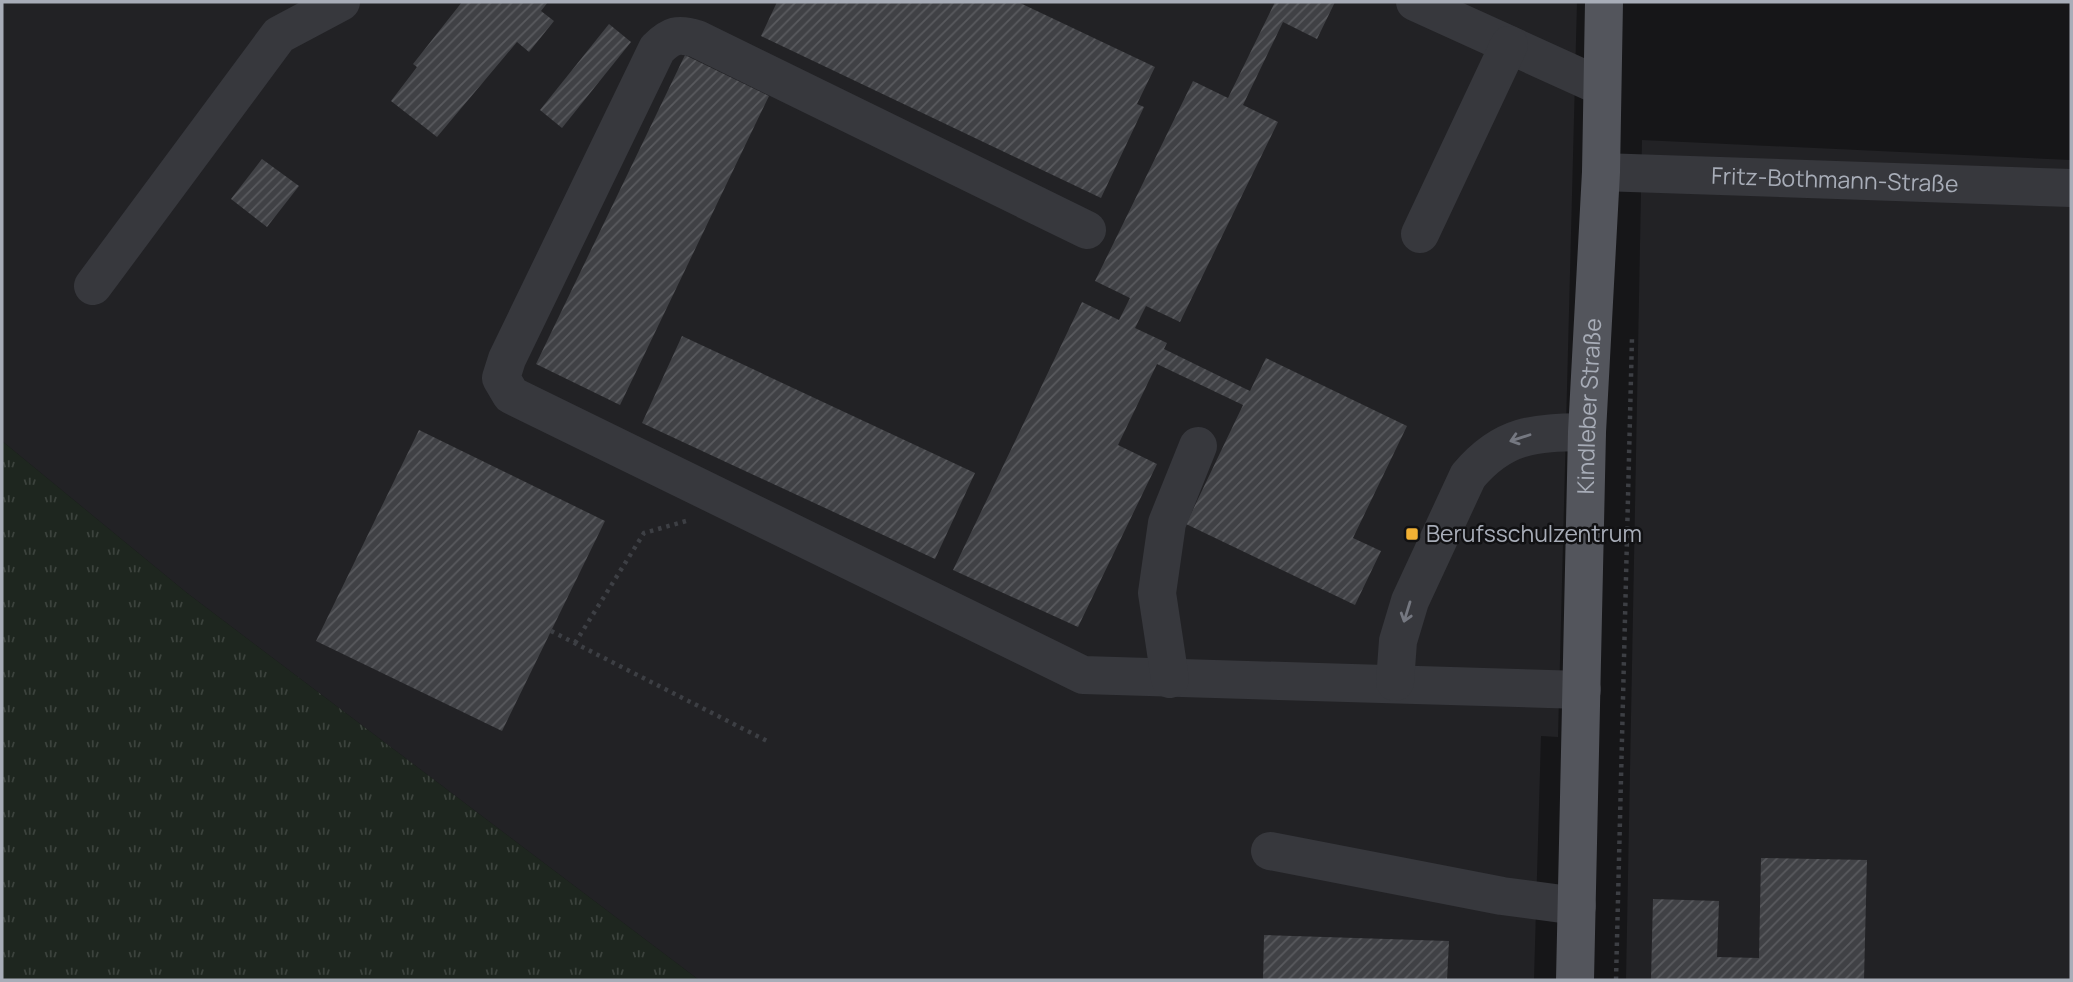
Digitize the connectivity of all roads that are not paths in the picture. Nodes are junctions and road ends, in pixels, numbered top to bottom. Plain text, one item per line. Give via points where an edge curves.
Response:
1 (341, 2) edge
2 (1415, 2) edge
3 (1604, 2) edge
4 (1509, 45) junction
5 (1602, 87) junction
6 (1601, 172) junction
7 (2071, 188) edge
8 (1087, 230) dead end
9 (1420, 234) dead end
10 (93, 286) dead end
11 (1587, 432) junction
12 (1198, 446) dead end
13 (1170, 679) junction
14 (1395, 682) junction
15 (1581, 690) junction
16 (1270, 851) dead end
17 (1577, 906) junction
18 (1575, 980) edge

1 - 10 street via 279,35
2 - 4 street
3 - 5 main road, Kindleber Straße
4 - 5 street
4 - 9 street
5 - 6 main road, Kindleber Straße
6 - 7 street, Fritz-Bothmann-Straße
6 - 11 main road, Kindleber Straße
8 - 13 street via 680,34 668,38 651,61 500,378 510,395 1083,675
11 -> 14 street via 1535,433 1502,444 1468,476 1410,601 1398,641
11 - 15 main road, Kindleber Straße
12 - 13 street via 1167,523 1157,593
13 - 14 street
14 - 15 street
15 - 17 main road, Kindleber Straße
16 - 17 street
17 - 18 main road, Kindleber Straße

